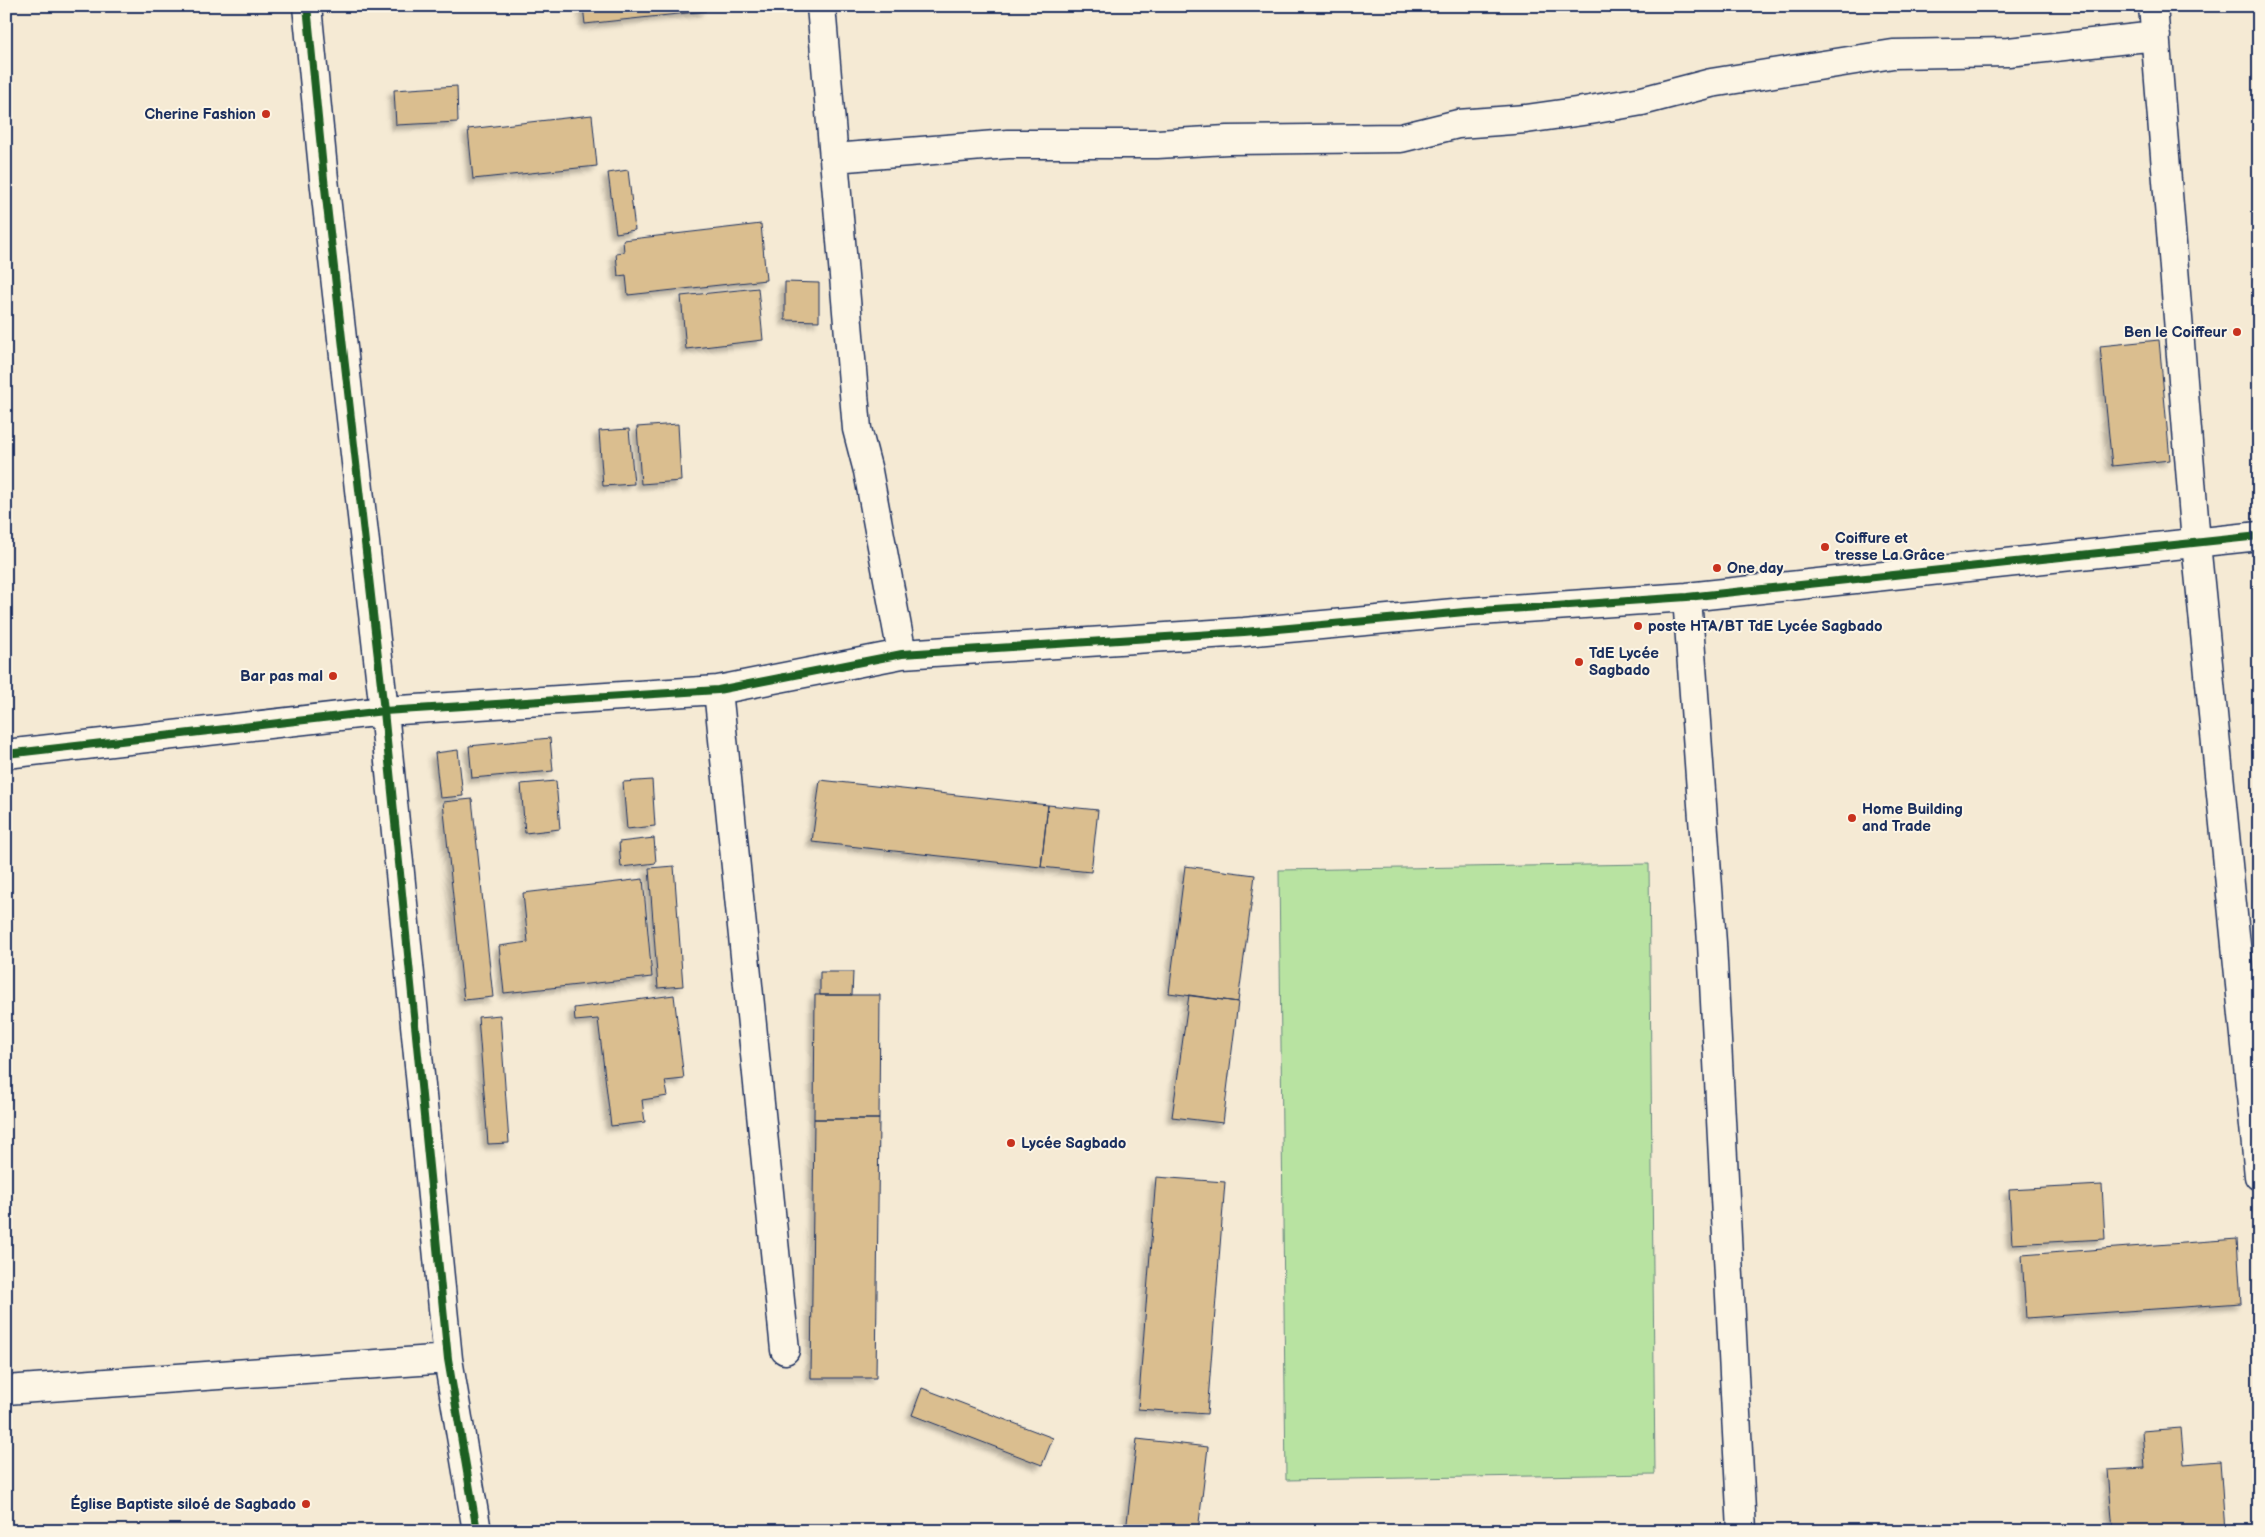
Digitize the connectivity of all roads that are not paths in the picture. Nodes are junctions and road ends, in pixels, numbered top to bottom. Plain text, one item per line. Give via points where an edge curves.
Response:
1 (307, 6) edge
2 (821, 6) edge
3 (2153, 6) edge
4 (2156, 36) junction
5 (834, 158) junction
6 (2259, 536) edge
7 (2196, 543) junction
8 (1687, 597) junction
9 (902, 654) junction
10 (718, 690) junction
11 (384, 711) junction
12 (6, 754) edge
13 (2259, 1176) edge
14 (784, 1350) dead end
15 (448, 1359) junction
16 (6, 1390) edge
17 (477, 1531) edge
18 (1742, 1531) edge

1 - 11 street
2 - 5 street
3 - 4 street
4 - 5 street via 2008,52 1893,54 1711,83 1642,101 1590,110 1458,124 1401,138 1008,144
4 - 7 street
5 - 9 street via 857,429 868,471
6 - 7 street
7 - 8 street
7 - 13 street
8 - 9 street via 1465,612 1244,632
8 - 18 street via 1712,943
9 - 10 street
10 - 11 street
10 - 14 street
11 - 12 street
11 - 15 street
15 - 16 street
15 - 17 street

